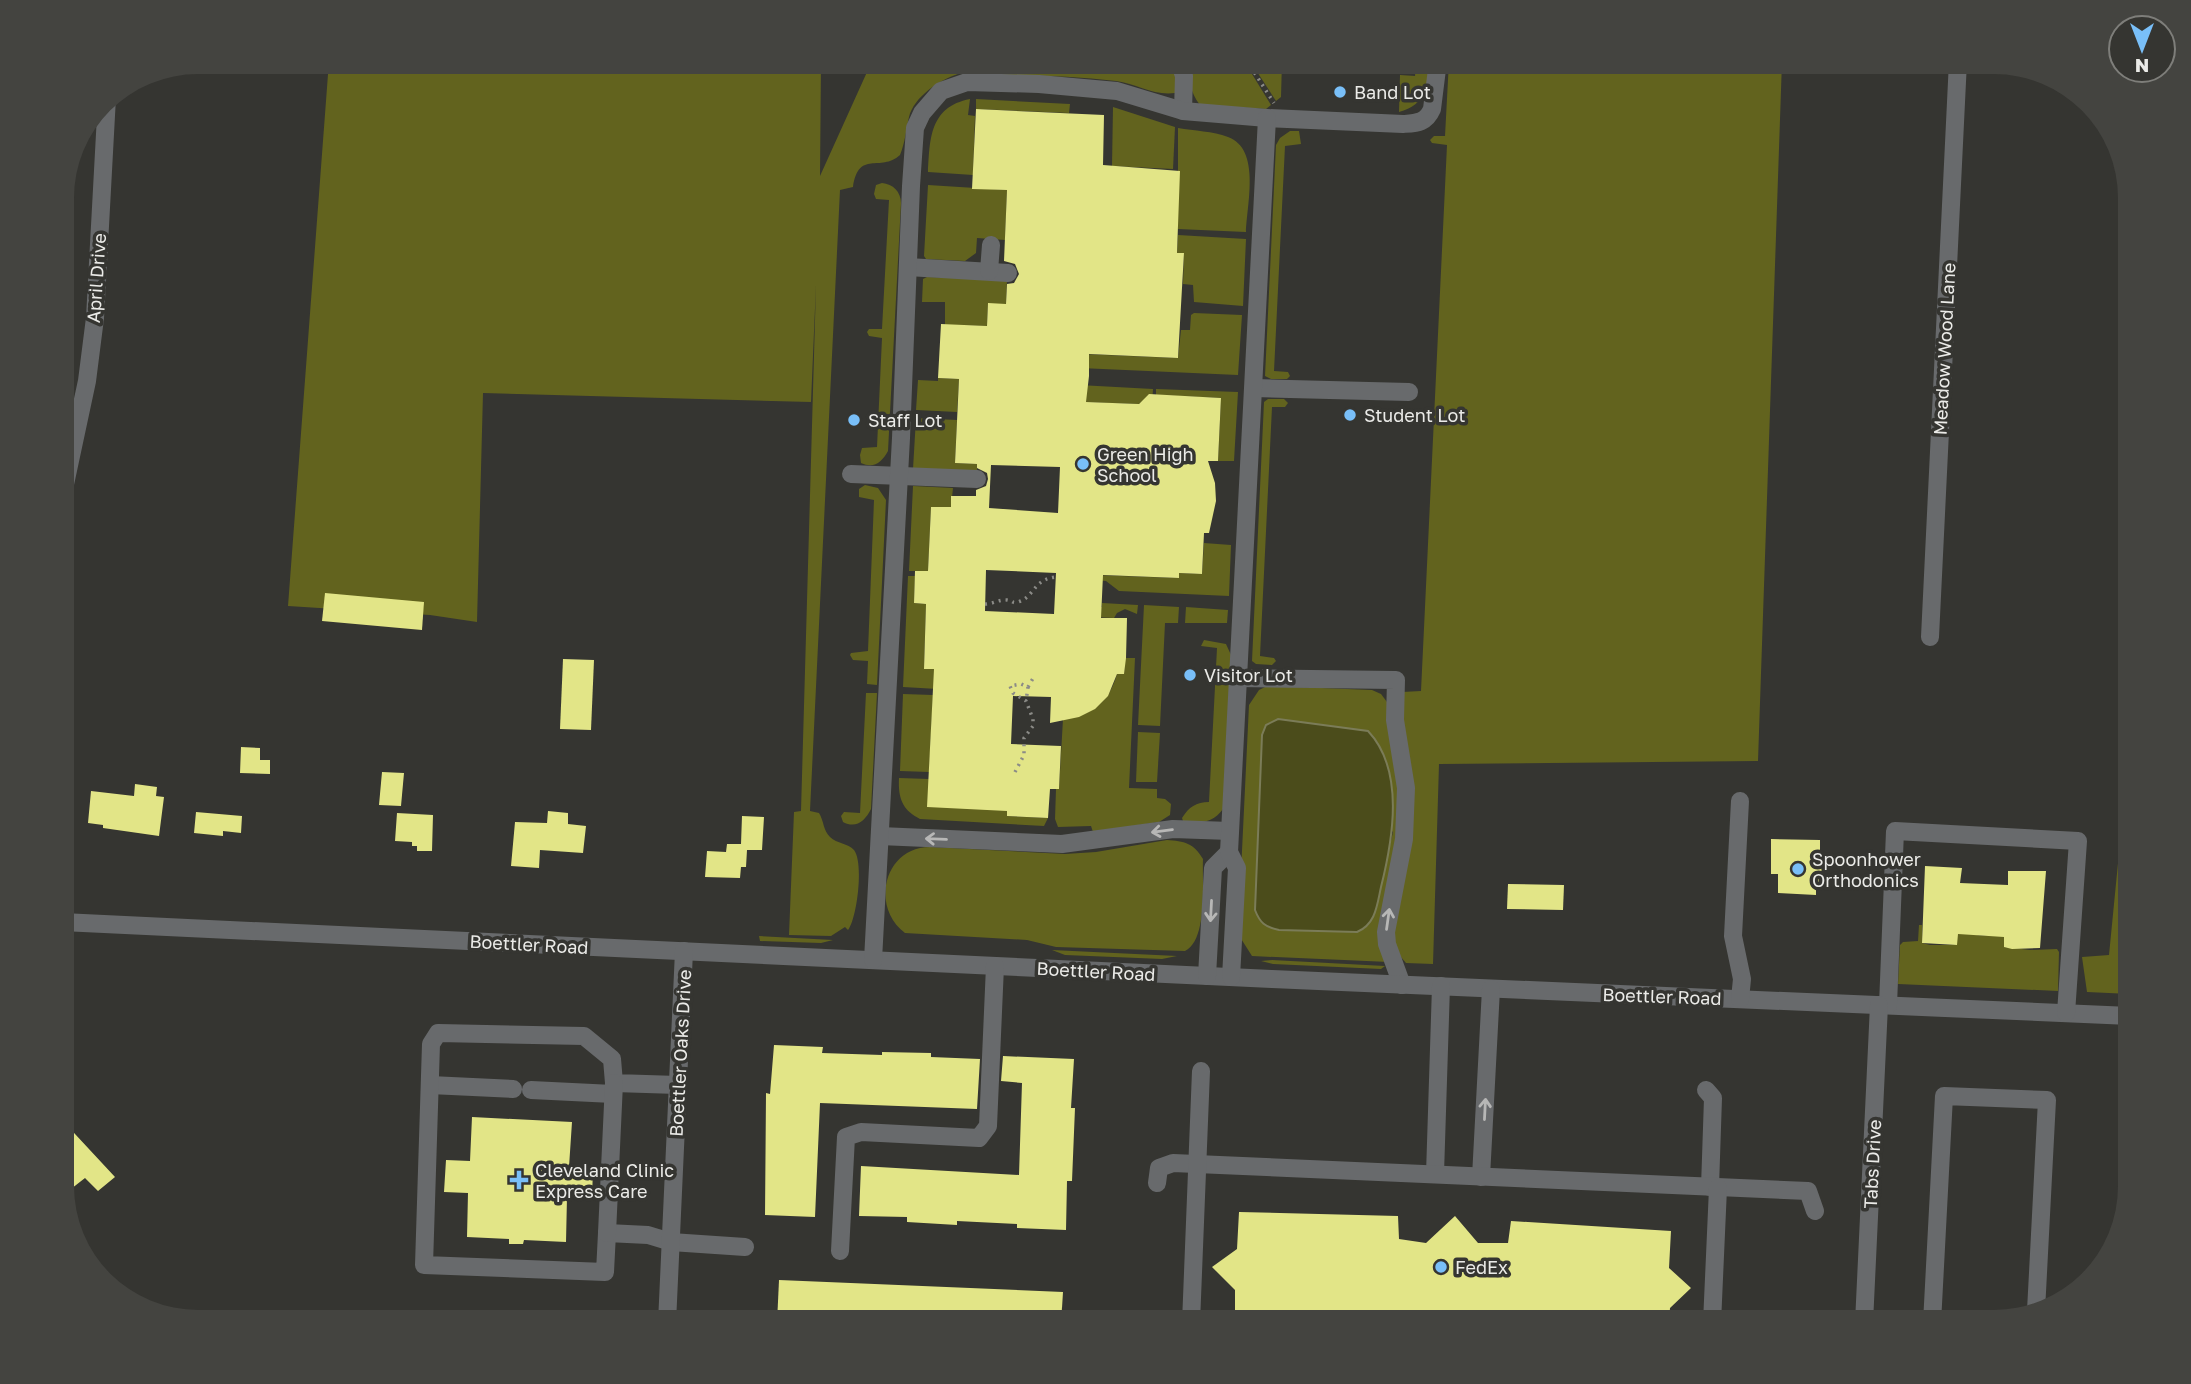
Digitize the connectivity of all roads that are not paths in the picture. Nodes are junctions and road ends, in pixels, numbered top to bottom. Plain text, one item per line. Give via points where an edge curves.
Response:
1 (1183, 74) edge
2 (1437, 74) edge
3 (1957, 74) edge
4 (1183, 111) junction
5 (106, 114) edge
6 (1276, 119) junction
7 (991, 245) dead end
8 (908, 267) junction
9 (989, 271) junction
10 (1008, 273) dead end
11 (1254, 388) junction
12 (1409, 392) dead end
13 (74, 442) edge
14 (850, 474) dead end
15 (899, 475) junction
16 (977, 479) dead end
17 (1930, 637) dead end
18 (1239, 678) junction
19 (1740, 801) dead end
20 (1230, 831) junction
21 (880, 836) junction
22 (1229, 852) junction
23 (74, 923) edge
24 (684, 951) junction
25 (873, 960) junction
26 (996, 966) junction
27 (1207, 976) junction
28 (1231, 977) junction
29 (1402, 985) junction
30 (1441, 986) junction
31 (1491, 989) junction
32 (1740, 999) junction
33 (1884, 1005) junction
34 (2066, 1013) junction
35 (2118, 1015) edge
36 (1201, 1071) dead end
37 (430, 1085) junction
38 (678, 1085) junction
39 (614, 1088) junction
40 (1706, 1090) dead end
41 (1196, 1164) junction
42 (1435, 1174) junction
43 (1481, 1177) junction
44 (1157, 1183) dead end
45 (1714, 1188) junction
46 (1815, 1211) dead end
47 (607, 1233) junction
48 (671, 1242) junction
49 (745, 1247) dead end
50 (840, 1251) dead end
51 (2036, 1303) edge
52 (668, 1310) edge
53 (1191, 1310) edge
54 (1712, 1310) edge
55 (1865, 1310) edge
56 (1933, 1310) edge

1 - 4 street
2 - 6 street via 1429,116 1421,123
3 - 17 street, Meadow Wood Lane
4 - 6 street
4 - 8 street via 1117,91 1039,84 967,82 941,91 915,128
5 - 13 street, April Drive via 95,318
6 - 11 street
7 - 9 street
8 - 9 street
8 - 15 street
9 - 10 street
11 - 12 street
11 - 18 street
14 - 15 street
15 - 16 street
15 - 21 street
18 - 20 street
29 -> 18 street via 1386,932 1404,839 1406,788 1395,720 1396,680
19 - 32 street via 1733,936 1742,979
20 -> 21 street via 1173,830 1062,844
20 - 22 street
21 - 25 street
22 -> 27 street via 1213,868
22 - 28 street via 1237,868
23 - 24 street, Boettler Road
24 - 25 street, Boettler Road
24 - 38 street, Boettler Oaks Drive
25 - 26 street, Boettler Road
26 - 27 street, Boettler Road
26 - 50 street via 988,1126 979,1138 861,1132 846,1137
27 - 28 street, Boettler Road
28 - 29 street, Boettler Road
29 - 30 street, Boettler Road
30 - 31 street, Boettler Road
30 - 42 street
31 - 32 street, Boettler Road
43 -> 31 street
32 - 33 street, Boettler Road
33 - 34 street, Boettler Road
33 - 34 street, Tabs Drive via 1895,831 2078,841
33 - 55 street, Tabs Drive
34 - 35 street, Boettler Road
36 - 41 street
37 - 39 street
37 - 39 street via 431,1044 439,1033 584,1036 612,1059
37 - 47 street via 424,1265 605,1272
38 - 39 street
38 - 48 street, Boettler Oaks Drive
39 - 47 street
40 - 45 street via 1713,1098
41 - 42 street
41 - 44 street via 1159,1168
41 - 53 street
42 - 43 street
43 - 45 street
45 - 46 street via 1808,1191
45 - 54 street
47 - 48 street via 648,1235
48 - 49 street
48 - 52 street, Boettler Oaks Drive
51 - 56 street via 2047,1100 1944,1096

